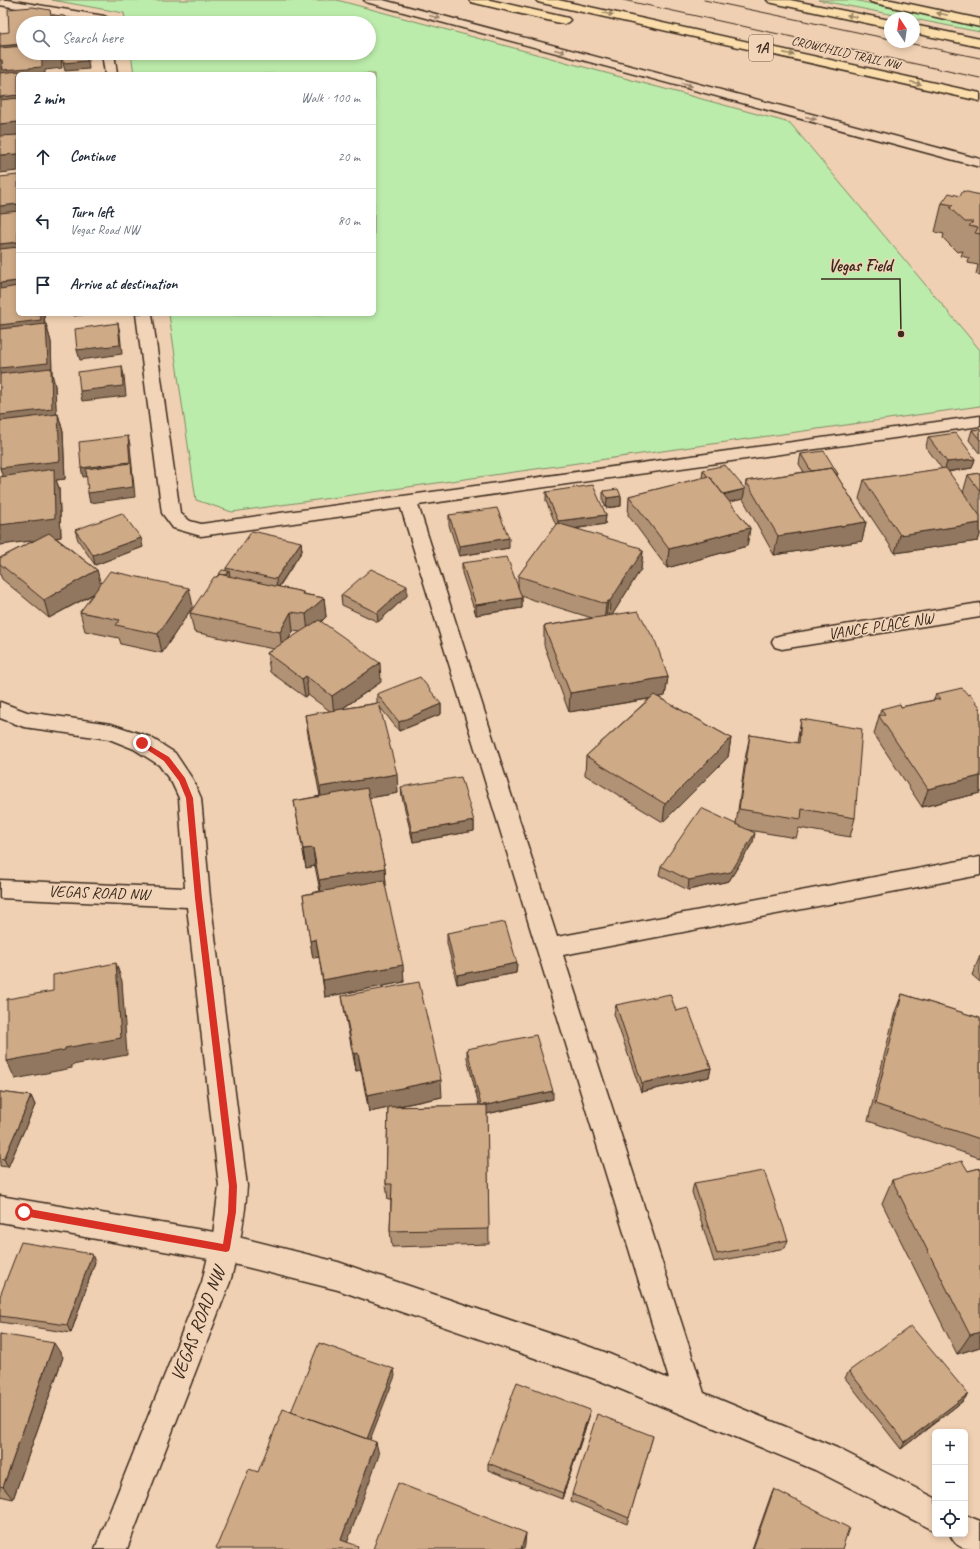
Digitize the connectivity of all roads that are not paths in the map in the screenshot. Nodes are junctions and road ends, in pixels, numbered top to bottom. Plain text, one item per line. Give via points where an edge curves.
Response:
1 (370, 0) edge
2 (475, 0) edge
3 (542, 0) edge
4 (773, 0) edge
5 (875, 0) edge
6 (0, 2) edge
7 (77, 16) edge
8 (573, 22) dead end
9 (980, 22) edge
10 (884, 23) edge
11 (920, 31) edge
12 (664, 39) dead end
13 (725, 40) junction
14 (980, 43) edge
15 (109, 60) edge
16 (111, 72) edge
17 (980, 97) edge
18 (980, 163) edge
19 (144, 316) edge
20 (980, 421) edge
21 (408, 502) junction
22 (980, 610) edge
23 (782, 642) dead end
24 (0, 710) edge
25 (980, 866) edge
26 (0, 889) edge
27 (198, 898) junction
28 (550, 948) junction
29 (0, 1209) edge
30 (226, 1248) junction
31 (692, 1403) junction
32 (932, 1513) edge
33 (968, 1533) edge
34 (980, 1539) edge
35 (111, 1549) edge

1 -> 18 street
2 - 8 highway
3 -> 13 highway, CROWCHILD TRAIL NW / 1A
10 -> 4 highway
9 -> 5 highway
6 - 7 street
11 - 14 highway
12 - 13 highway
13 -> 17 highway, CROWCHILD TRAIL NW / 1A
15 - 16 street
19 - 21 street via 171,513 176,522 185,527 201,530
20 - 21 street
21 - 28 street
22 - 23 street, VANCE PLACE NW
24 - 27 street, VEGAS ROAD NW via 24,719 111,732 142,743 167,759 182,780 190,798
25 - 28 street
26 - 27 street, VEGAS ROAD NW
27 - 30 street, VEGAS ROAD NW via 233,1186
28 - 31 street
29 - 30 street
30 - 31 street via 338,1276 602,1366
30 - 35 street, VEGAS ROAD NW via 216,1282
31 - 32 street via 826,1459
33 - 34 street

